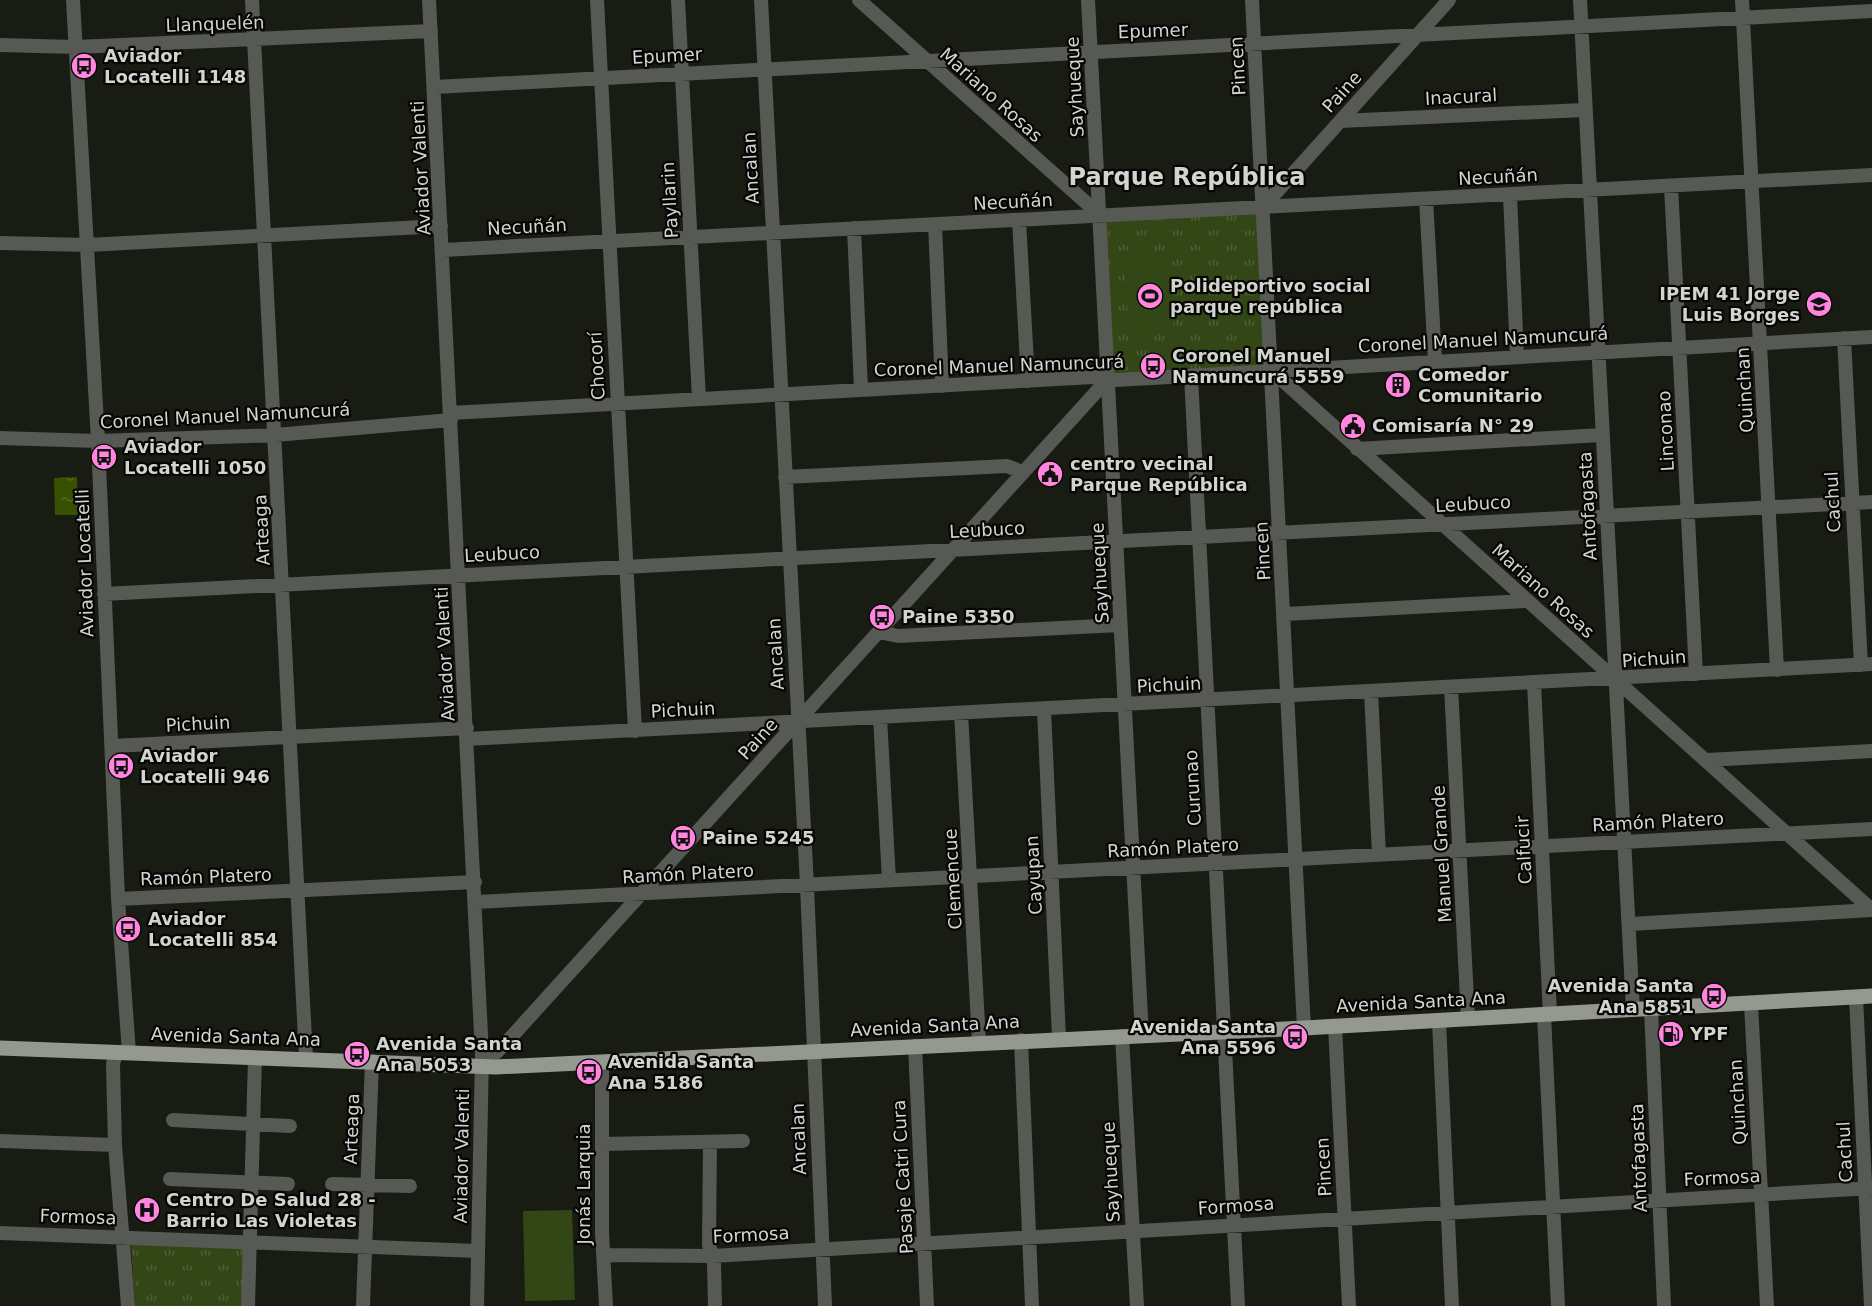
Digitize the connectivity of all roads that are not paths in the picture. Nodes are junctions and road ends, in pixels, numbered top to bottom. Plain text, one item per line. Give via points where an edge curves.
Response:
1 (73, 0) edge
2 (252, 0) edge
3 (429, 0) edge
4 (597, 0) edge
5 (678, 0) edge
6 (760, 0) edge
7 (859, 0) edge
8 (1088, 0) edge
9 (1252, 0) edge
10 (1449, 0) edge
11 (1580, 0) edge
12 (1742, 0) edge
13 (1872, 11) edge
14 (1743, 18) junction
15 (1581, 27) junction
16 (431, 31) junction
17 (1417, 35) junction
18 (254, 41) junction
19 (1255, 44) junction
20 (0, 45) edge
21 (76, 47) junction
22 (1091, 51) junction
23 (926, 61) junction
24 (764, 68) junction
25 (682, 74) junction
26 (602, 78) junction
27 (435, 87) junction
28 (1584, 110) junction
29 (1340, 121) junction
30 (1872, 175) edge
31 (1751, 181) junction
32 (1671, 186) junction
33 (1589, 190) junction
34 (1509, 195) junction
35 (1426, 199) junction
36 (1263, 207) junction
37 (1100, 215) junction
38 (1019, 220) junction
39 (934, 224) junction
40 (441, 226) junction
41 (854, 228) junction
42 (772, 232) junction
43 (265, 235) junction
44 (690, 236) junction
45 (609, 241) junction
46 (0, 243) edge
47 (87, 245) junction
48 (443, 250) junction
49 (1872, 337) edge
50 (1844, 338) junction
51 (1760, 343) junction
52 (1680, 346) junction
53 (1598, 351) junction
54 (1517, 356) junction
55 (1435, 360) junction
56 (1271, 370) junction
57 (1191, 376) junction
58 (1107, 380) junction
59 (1028, 381) junction
60 (942, 386) junction
61 (861, 389) junction
62 (781, 395) junction
63 (699, 399) junction
64 (617, 404) junction
65 (450, 416) junction
66 (275, 435) junction
67 (1602, 435) junction
68 (0, 438) edge
69 (98, 441) junction
70 (1358, 448) junction
71 (1022, 472) junction
72 (785, 477) junction
73 (1872, 502) edge
74 (1851, 503) junction
75 (1768, 507) junction
76 (1688, 511) junction
77 (1606, 515) junction
78 (1443, 524) junction
79 (1280, 531) junction
80 (1199, 536) junction
81 (1116, 541) junction
82 (953, 549) junction
83 (790, 558) junction
84 (627, 567) junction
85 (459, 574) junction
86 (283, 585) junction
87 (104, 594) junction
88 (1525, 601) junction
89 (1285, 614) junction
90 (1120, 625) junction
91 (879, 632) junction
92 (1866, 665) edge
93 (1777, 670) junction
94 (1696, 674) junction
95 (1616, 680) junction
96 (1534, 683) junction
97 (1451, 687) junction
98 (1371, 692) junction
99 (1289, 696) junction
100 (1207, 701) junction
101 (1125, 706) junction
102 (1044, 710) junction
103 (961, 713) junction
104 (880, 717) junction
105 (798, 722) junction
106 (635, 731) junction
107 (467, 734) junction
108 (290, 737) junction
109 (111, 746) junction
110 (1872, 751) edge
111 (1707, 760) junction
112 (1872, 829) edge
113 (1788, 833) junction
114 (1625, 842) junction
115 (1542, 847) junction
116 (1460, 851) junction
117 (1379, 855) junction
118 (1297, 859) junction
119 (1215, 863) junction
120 (1134, 868) junction
121 (1052, 873) junction
122 (971, 876) junction
123 (889, 880) junction
124 (475, 882) junction
125 (807, 886) junction
126 (297, 891) junction
127 (643, 894) junction
128 (118, 899) junction
129 (476, 902) junction
130 (1872, 910) edge
131 (1630, 924) junction
132 (1864, 997) edge
133 (1751, 1004) junction
134 (1652, 1009) junction
135 (1633, 1010) junction
136 (1547, 1015) junction
137 (1468, 1019) junction
138 (1439, 1021) junction
139 (1335, 1026) junction
140 (1304, 1028) junction
141 (1225, 1032) junction
142 (1142, 1035) junction
143 (1122, 1036) junction
144 (1059, 1038) junction
145 (1021, 1040) junction
146 (978, 1042) junction
147 (915, 1046) junction
148 (0, 1048) edge
149 (813, 1052) junction
150 (122, 1053) junction
151 (255, 1058) junction
152 (306, 1059) junction
153 (372, 1061) junction
154 (602, 1062) junction
155 (482, 1066) junction
156 (173, 1120) dead end
157 (253, 1124) junction
158 (290, 1126) dead end
159 (742, 1141) dead end
160 (0, 1142) edge
161 (710, 1142) junction
162 (602, 1144) junction
163 (115, 1145) junction
164 (170, 1179) dead end
165 (252, 1182) junction
166 (288, 1184) dead end
167 (332, 1184) dead end
168 (367, 1185) junction
169 (410, 1186) dead end
170 (1868, 1188) edge
171 (1761, 1194) junction
172 (1659, 1199) junction
173 (1554, 1205) junction
174 (1448, 1211) junction
175 (1345, 1217) junction
176 (1234, 1224) junction
177 (1131, 1231) junction
178 (0, 1233) edge
179 (123, 1237) junction
180 (1029, 1237) junction
181 (250, 1241) junction
182 (924, 1242) junction
183 (366, 1246) junction
184 (821, 1249) junction
185 (478, 1251) junction
186 (603, 1255) junction
187 (711, 1256) junction
188 (128, 1306) edge
189 (248, 1306) edge
190 (363, 1306) edge
191 (477, 1306) edge
192 (606, 1306) edge
193 (715, 1306) edge
194 (825, 1306) edge
195 (927, 1306) edge
196 (1032, 1306) edge
197 (1137, 1306) edge
198 (1238, 1306) edge
199 (1349, 1306) edge
200 (1452, 1306) edge
201 (1558, 1306) edge
202 (1664, 1306) edge
203 (1767, 1306) edge
204 (1871, 1306) edge

1 - 21 street, Aviador Locatelli
2 - 18 street, Arteaga
3 - 16 street, Aviador Valenti
4 - 26 street, Chocorí
5 - 25 street, Payllarin
6 - 24 street, Ancalan
7 - 23 street, Mariano Rosas
8 - 22 street, Sayhueque
9 - 19 street, Pincen
10 - 17 street, Paine
11 - 15 street, Antofagasta
12 - 14 street, Quinchan
13 - 14 street, Epumer
14 - 15 street, Epumer
14 - 31 street, Quinchan
15 - 17 street, Epumer
15 - 28 street, Antofagasta
16 - 18 street, Llanquelén
16 - 27 street, Aviador Valenti
17 - 19 street, Epumer
17 - 29 street, Paine
18 - 21 street, Llanquelén
18 - 43 street, Arteaga
19 - 22 street, Epumer
19 - 36 street, Pincen
20 - 21 street, Llanquelén
21 - 47 street, Aviador Locatelli
22 - 23 street, Epumer
22 - 37 street, Sayhueque
23 - 24 street, Epumer
23 - 37 street, Mariano Rosas
24 - 25 street, Epumer
24 - 42 street, Ancalan
25 - 26 street, Epumer
25 - 44 street, Payllarin
26 - 27 street, Epumer
26 - 45 street, Chocorí
27 - 40 street, Aviador Valenti
28 - 29 street, Inacural
28 - 33 street, Antofagasta
29 - 36 street, Paine
30 - 31 street, Necuñán
31 - 32 street, Necuñán
31 - 51 street, Quinchan
32 - 33 street, Necuñán
32 - 52 street, Linconao
33 - 34 street, Necuñán
33 - 53 street, Antofagasta
34 - 35 street, Necuñán
34 - 54 street
35 - 36 street, Necuñán
35 - 55 street
36 - 37 street, Necuñán
36 - 56 street, Pincen
37 - 38 street, Necuñán
37 - 58 street, Sayhueque
38 - 39 street, Necuñán
38 - 59 street
39 - 41 street, Necuñán
39 - 60 street
40 - 43 street
40 - 48 street, Aviador Valenti
41 - 42 street, Necuñán
41 - 61 street
42 - 44 street, Necuñán
42 - 62 street, Ancalan
43 - 47 street
43 - 66 street, Arteaga
44 - 45 street, Necuñán
44 - 63 street, Payllarin
45 - 48 street, Necuñán
45 - 64 street, Chocorí
46 - 47 street
47 - 69 street, Aviador Locatelli
48 - 65 street, Aviador Valenti
49 - 50 street, Coronel Manuel Namuncurá
50 - 51 street, Coronel Manuel Namuncurá
50 - 74 street, Cachul
51 - 52 street, Coronel Manuel Namuncurá
51 - 75 street, Quinchan
52 - 53 street, Coronel Manuel Namuncurá
52 - 76 street, Linconao
53 - 54 street, Coronel Manuel Namuncurá
53 - 67 street, Antofagasta
54 - 55 street, Coronel Manuel Namuncurá
55 - 56 street, Coronel Manuel Namuncurá
56 - 57 street, Coronel Manuel Namuncurá
56 - 70 street, Mariano Rosas
56 - 79 street, Pincen
57 - 58 street, Coronel Manuel Namuncurá
57 - 80 street, Curunao
58 - 59 street, Coronel Manuel Namuncurá via 1094,377
58 - 71 street, Paine
58 - 81 street, Sayhueque
59 - 60 street, Coronel Manuel Namuncurá
60 - 61 street, Coronel Manuel Namuncurá
61 - 62 street, Coronel Manuel Namuncurá
62 - 63 street, Coronel Manuel Namuncurá
62 - 72 street, Ancalan
63 - 64 street, Coronel Manuel Namuncurá
64 - 65 street, Coronel Manuel Namuncurá
64 - 84 street, Chocorí
65 - 66 street, Coronel Manuel Namuncurá
65 - 85 street, Aviador Valenti
66 - 69 street, Coronel Manuel Namuncurá
66 - 86 street, Arteaga
67 - 70 street
67 - 77 street, Antofagasta
68 - 69 street, Coronel Manuel Namuncurá
69 - 87 street, Aviador Locatelli
70 - 78 street, Mariano Rosas
71 - 72 street via 1007,466
71 - 82 street, Paine
72 - 83 street, Ancalan
73 - 74 street, Leubuco
74 - 75 street, Leubuco
74 - 92 street, Cachul
75 - 76 street, Leubuco
75 - 93 street, Quinchan
76 - 77 street, Leubuco
76 - 94 street, Linconao
77 - 78 street, Leubuco
77 - 95 street, Antofagasta
78 - 79 street, Leubuco
78 - 88 street, Mariano Rosas
79 - 80 street, Leubuco
79 - 89 street, Pincen
80 - 81 street, Leubuco
80 - 100 street, Curunao
81 - 82 street, Leubuco
81 - 90 street, Sayhueque
82 - 83 street, Leubuco
82 - 91 street, Paine
83 - 84 street, Leubuco
83 - 105 street, Ancalan
84 - 85 street, Leubuco
84 - 106 street, Chocorí
85 - 86 street, Leubuco
85 - 107 street, Aviador Valenti
86 - 87 street, Leubuco
86 - 108 street, Arteaga
87 - 109 street, Aviador Locatelli
88 - 89 street
88 - 95 street, Mariano Rosas
89 - 99 street, Pincen
90 - 91 street via 898,636
90 - 101 street, Sayhueque
91 - 105 street, Paine
92 - 93 street, Pichuin
93 - 94 street, Pichuin
94 - 95 street, Pichuin
95 - 96 street, Pichuin
95 - 111 street, Mariano Rosas
95 - 114 street, Antofagasta
96 - 97 street, Pichuin
96 - 115 street, Calfucir
97 - 98 street, Pichuin
97 - 116 street, Manuel Grande
98 - 99 street, Pichuin
98 - 117 street
99 - 100 street, Pichuin
99 - 118 street, Pincen
100 - 101 street, Pichuin
100 - 119 street, Curunao
101 - 102 street, Pichuin
101 - 120 street, Sayhueque
102 - 103 street, Pichuin
102 - 121 street, Cayupan
103 - 104 street, Pichuin
103 - 122 street, Clemencue
104 - 105 street, Pichuin
104 - 123 street
105 - 106 street, Pichuin
105 - 125 street, Ancalan
105 - 127 street, Paine
106 - 107 street, Pichuin
107 - 108 street, Pichuin
107 - 124 street, Aviador Valenti
108 - 109 street, Pichuin
108 - 126 street, Arteaga
109 - 128 street, Aviador Locatelli
110 - 111 street
111 - 113 street, Mariano Rosas
112 - 113 street, Ramón Platero
113 - 114 street, Ramón Platero
113 - 130 street, Mariano Rosas
114 - 115 street, Ramón Platero
114 - 131 street, Antofagasta
115 - 116 street, Ramón Platero
115 - 136 street, Calfucir
116 - 117 street, Ramón Platero
116 - 137 street, Manuel Grande
117 - 118 street, Ramón Platero
118 - 119 street, Ramón Platero
118 - 140 street, Pincen
119 - 120 street, Ramón Platero
119 - 141 street, Curunao
120 - 121 street, Ramón Platero
120 - 142 street, Sayhueque
121 - 122 street, Ramón Platero
121 - 144 street, Cayupan
122 - 123 street, Ramón Platero
122 - 146 street, Clemencue
123 - 125 street, Ramón Platero
124 - 126 street, Ramón Platero
124 - 129 street, Aviador Valenti
125 - 127 street, Ramón Platero
125 - 149 street, Ancalan
126 - 128 street, Ramón Platero
126 - 152 street, Arteaga
127 - 129 street, Ramón Platero
127 - 155 street, Paine
128 - 150 street, Aviador Locatelli
129 - 155 street, Aviador Valenti
130 - 131 street
131 - 135 street, Antofagasta
132 - 133 main road, Avenida Santa Ana
132 - 170 street, Cachul
133 - 134 main road, Avenida Santa Ana
133 - 171 street, Quinchan
134 - 135 main road, Avenida Santa Ana
134 - 172 street, Antofagasta
135 - 136 main road, Avenida Santa Ana
136 - 137 main road, Avenida Santa Ana
136 - 173 street, Calfucir
137 - 138 main road, Avenida Santa Ana
138 - 139 main road, Avenida Santa Ana
138 - 174 street
139 - 140 main road, Avenida Santa Ana
139 - 175 street, Pincen
140 - 141 main road, Avenida Santa Ana
141 - 142 main road, Avenida Santa Ana
141 - 176 street, Curunao
142 - 143 main road, Avenida Santa Ana
143 - 144 main road, Avenida Santa Ana
143 - 177 street, Sayhueque
144 - 145 main road, Avenida Santa Ana
145 - 146 main road, Avenida Santa Ana
145 - 180 street
146 - 147 main road, Avenida Santa Ana
147 - 149 main road, Avenida Santa Ana
147 - 182 street, Pasaje Catri Cura
148 - 150 main road, Avenida Santa Ana
149 - 154 main road, Avenida Santa Ana
149 - 184 street, Ancalan
150 - 151 main road, Avenida Santa Ana
150 - 163 street, Aviador Locatelli via 113,1064
151 - 152 main road, Avenida Santa Ana
151 - 157 street
152 - 153 main road, Avenida Santa Ana
153 - 155 main road, Avenida Santa Ana
153 - 168 street, Arteaga
154 - 155 main road, Avenida Santa Ana
154 - 162 street, Jonás Larquia
155 - 185 street, Aviador Valenti
156 - 157 street
157 - 158 street
157 - 165 street
159 - 161 street
160 - 163 street
161 - 162 street
161 - 187 street
162 - 186 street, Jonás Larquia
163 - 179 street, Aviador Locatelli
164 - 165 street
165 - 166 street
165 - 181 street
167 - 168 street
168 - 169 street
168 - 183 street, Arteaga
170 - 171 street, Formosa
170 - 204 street, Cachul
171 - 172 street, Formosa
171 - 203 street, Quinchan
172 - 173 street, Formosa
172 - 202 street, Antofagasta
173 - 174 street, Formosa
173 - 201 street, Calfucir
174 - 175 street, Formosa
174 - 200 street
175 - 176 street, Formosa
175 - 199 street, Pincen
176 - 177 street, Formosa
176 - 198 street, Curunao
177 - 180 street, Formosa
177 - 197 street, Sayhueque
178 - 179 street, Formosa
179 - 181 street, Formosa
179 - 188 street, Aviador Locatelli
180 - 182 street, Formosa
180 - 196 street
181 - 183 street, Formosa
181 - 189 street
182 - 184 street, Formosa
182 - 195 street, Pasaje Catri Cura
183 - 185 street, Formosa
183 - 190 street, Arteaga
184 - 187 street, Formosa
184 - 194 street, Ancalan
185 - 191 street, Aviador Valenti
186 - 187 street, Formosa
186 - 192 street, Jonás Larquia
187 - 193 street

